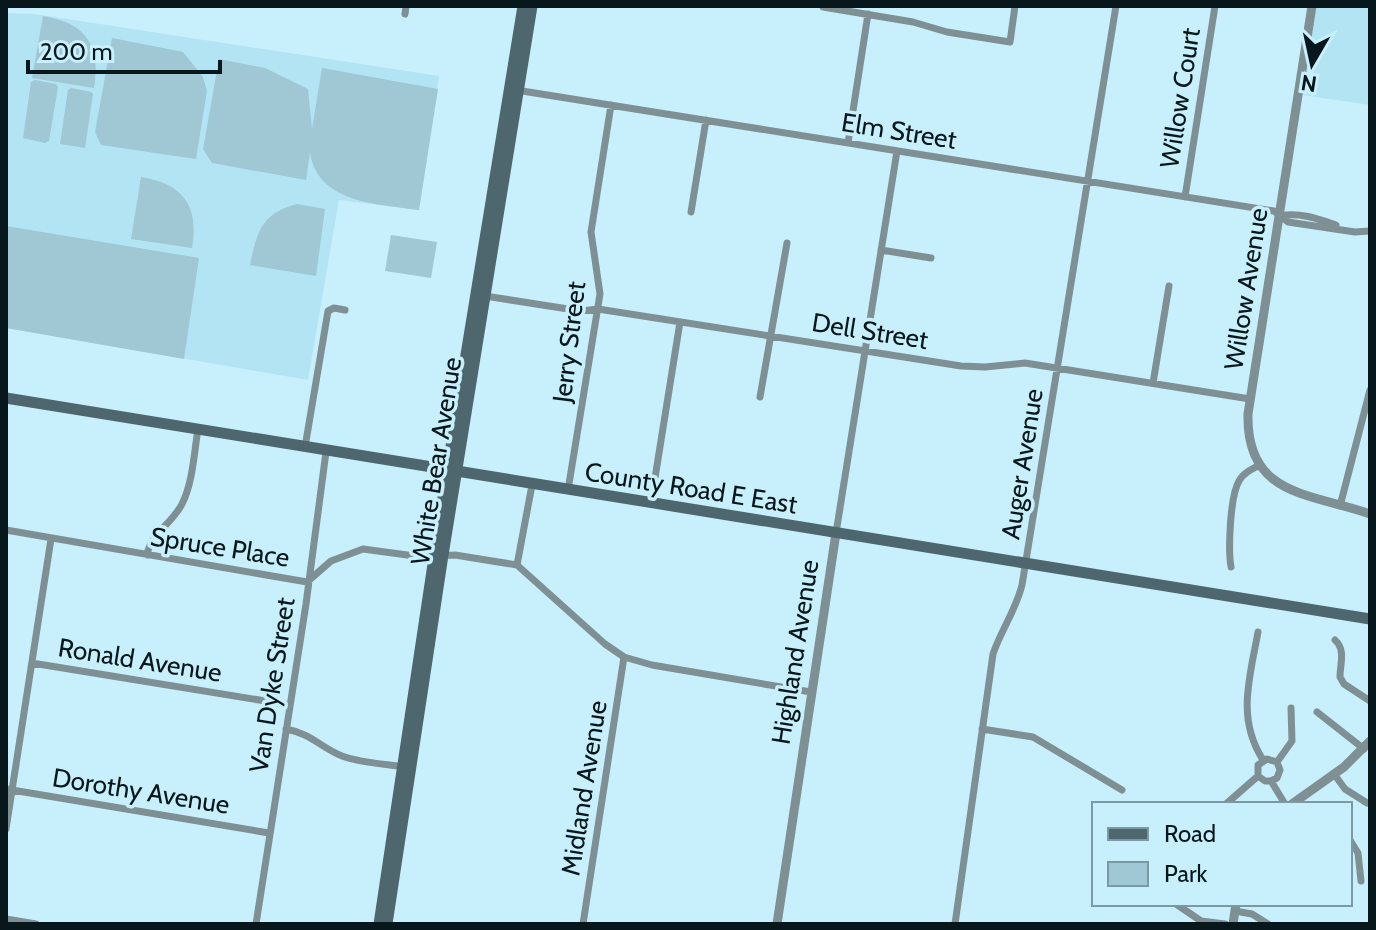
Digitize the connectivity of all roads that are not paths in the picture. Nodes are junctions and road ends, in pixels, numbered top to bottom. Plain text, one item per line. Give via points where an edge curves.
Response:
1 (523, 6) edge
2 (532, 6) edge
3 (1015, 6) edge
4 (1116, 6) edge
5 (1215, 6) edge
6 (1312, 6) edge
7 (823, 7) edge
8 (868, 14) junction
9 (514, 90) junction
10 (611, 105) junction
11 (706, 120) junction
12 (848, 143) junction
13 (897, 151) junction
14 (1088, 181) junction
15 (1185, 197) junction
16 (691, 212) dead end
17 (1280, 216) junction
18 (1370, 231) edge
19 (787, 243) dead end
20 (881, 250) junction
21 (931, 258) dead end
22 (1169, 286) dead end
23 (485, 296) junction
24 (598, 309) junction
25 (345, 310) dead end
26 (680, 322) junction
27 (771, 336) junction
28 (865, 350) junction
29 (1059, 368) junction
30 (1153, 383) junction
31 (1370, 390) edge
32 (760, 397) dead end
33 (6, 398) edge
34 (1250, 399) junction
35 (198, 429) junction
36 (305, 447) junction
37 (326, 452) junction
38 (1260, 465) junction
39 (452, 472) junction
40 (532, 485) junction
41 (568, 490) junction
42 (651, 503) junction
43 (1340, 506) junction
44 (1370, 514) edge
45 (6, 530) edge
46 (836, 533) junction
47 (51, 539) junction
48 (147, 555) junction
49 (439, 556) junction
50 (1026, 563) junction
51 (517, 565) junction
52 (1231, 567) dead end
53 (307, 582) junction
54 (1370, 619) edge
55 (1258, 632) dead end
56 (1335, 640) dead end
57 (624, 657) junction
58 (32, 663) junction
59 (811, 692) junction
60 (1370, 701) edge
61 (290, 705) junction
62 (1291, 708) dead end
63 (1317, 712) dead end
64 (286, 729) junction
65 (982, 729) junction
66 (1367, 745) edge
67 (1263, 760) junction
68 (1277, 762) junction
69 (407, 767) junction
70 (1334, 774) junction
71 (1258, 776) junction
72 (1271, 781) junction
73 (9, 790) edge
74 (1122, 790) dead end
75 (1304, 801) edge
76 (1228, 802) edge
77 (1284, 802) edge
78 (1367, 803) dead end
79 (6, 829) edge
80 (269, 833) junction
81 (1352, 843) edge
82 (1361, 881) dead end
83 (1179, 906) edge
84 (1235, 907) edge
85 (6, 919) edge
86 (36, 924) edge
87 (256, 924) edge
88 (379, 924) edge
89 (387, 924) edge
90 (583, 924) edge
91 (777, 924) edge
92 (955, 924) edge
93 (1225, 924) edge
94 (1233, 924) edge
95 (1268, 924) edge

1 - 9 main road, White Bear Avenue
2 - 9 main road, White Bear Avenue
3 - 8 street via 1010,42
4 - 14 street, Auger Avenue
5 - 15 street, Willow Court
6 - 17 street, Willow Avenue
7 - 8 street
8 - 12 street
9 - 10 street, Elm Street
9 - 23 main road, White Bear Avenue
9 - 39 main road, White Bear Avenue
10 - 11 street, Elm Street
10 - 24 street, Jerry Street via 591,232 600,282
11 - 12 street, Elm Street
11 - 16 street
12 - 13 street, Elm Street
13 - 14 street, Elm Street
13 - 20 street, Highland Avenue
14 - 15 street, Elm Street
14 - 29 street, Auger Avenue
15 - 17 street, Elm Street
17 - 18 street, Elm Street via 1311,217 1355,232
17 - 34 street, Willow Avenue
19 - 27 street
20 - 21 street
20 - 28 street, Highland Avenue
22 - 30 street
23 - 24 street, Dell Street
23 - 39 main road, White Bear Avenue
24 - 26 street, Dell Street
24 - 41 street, Jerry Street
25 - 36 street via 328,311
26 - 27 street, Dell Street
26 - 42 street
27 - 28 street, Dell Street
27 - 32 street
28 - 29 street, Dell Street via 972,367 1025,363
28 - 46 street, Highland Avenue
29 - 30 street, Dell Street
29 - 50 street, Auger Avenue
30 - 34 street, Dell Street
31 - 43 street
33 - 35 main road, County Road E East
34 - 38 street, Willow Avenue via 1248,435
35 - 36 main road, County Road E East
35 - 48 street via 182,505 149,543
36 - 37 main road, County Road E East
37 - 39 main road, County Road E East
37 - 53 street, Van Dyke Street
38 - 43 street via 1285,488
38 - 52 street via 1236,488 1227,549
39 - 40 main road, County Road E East
39 - 49 main road, White Bear Avenue
40 - 41 main road, County Road E East
40 - 51 street
41 - 42 main road, County Road E East
42 - 46 main road, County Road E East
43 - 44 street
45 - 47 street, Spruce Place
46 - 50 main road, County Road E East
46 - 59 street, Highland Avenue
47 - 48 street, Spruce Place
47 - 58 street
48 - 53 street, Spruce Place
49 - 51 street, Spruce Place
49 - 53 street, Spruce Place via 363,549 331,561
49 - 69 main road, White Bear Avenue
50 - 54 main road, County Road E East
50 - 65 street, Auger Avenue via 1018,603 993,654
51 - 57 street
53 - 61 street, Van Dyke Street
55 - 67 street via 1245,707
56 - 60 street via 1342,653 1344,684
57 - 59 street
57 - 90 street, Midland Avenue
58 - 61 street, Ronald Avenue
58 - 73 street
59 - 91 street, Highland Avenue
61 - 64 street, Van Dyke Street
62 - 68 street via 1292,741
63 - 66 street
64 - 69 street via 305,733 351,759
64 - 80 street, Van Dyke Street
65 - 74 street via 1033,737
65 - 92 street, Auger Avenue
66 - 70 street
67 - 68 street
67 - 71 street
68 - 72 street via 1279,775
69 - 88 main road, White Bear Avenue
69 - 89 main road, White Bear Avenue
70 - 75 street
70 - 78 street via 1345,789
71 - 72 street
71 - 76 street
72 - 77 street
73 - 79 street
73 - 80 street, Dorothy Avenue
80 - 87 street, Van Dyke Street
81 - 82 street
83 - 93 street via 1201,921
84 - 94 street
84 - 95 street
85 - 86 street

